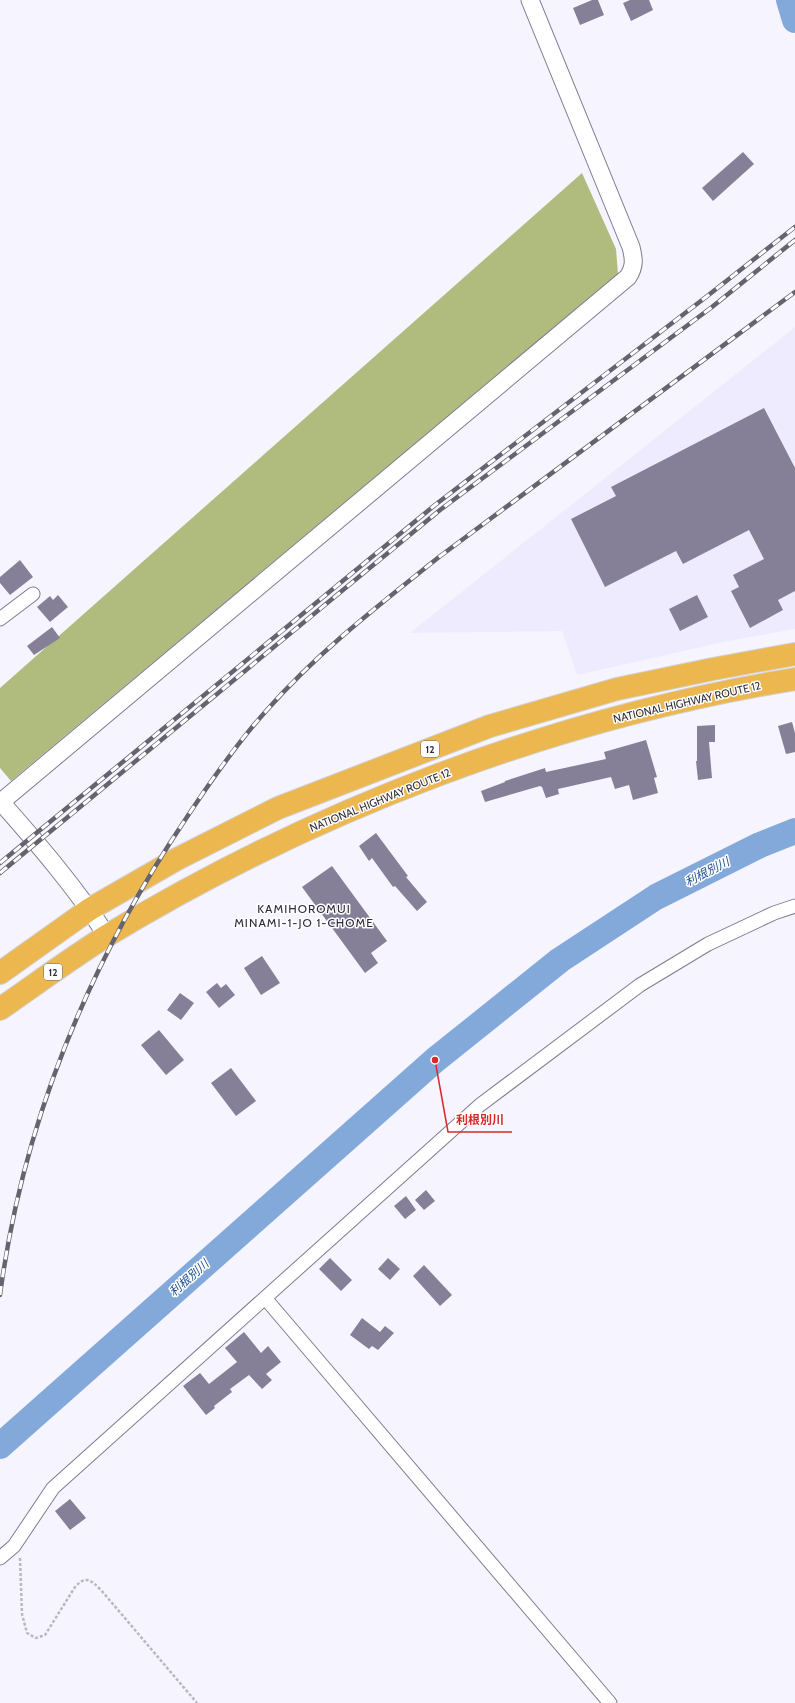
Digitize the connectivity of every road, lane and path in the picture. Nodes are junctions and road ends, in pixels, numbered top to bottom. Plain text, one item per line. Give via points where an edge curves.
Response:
1 (530, 0) edge
2 (33, 594) dead end
3 (0, 619) edge
4 (795, 654) edge
5 (795, 679) edge
6 (1, 801) edge
7 (795, 906) edge
8 (90, 909) junction
9 (107, 936) junction
10 (0, 973) edge
11 (0, 1009) edge
12 (265, 1298) junction
13 (18, 1539) junction
14 (0, 1558) edge
15 (197, 1703) edge
16 (610, 1703) edge

1 - 6 street via 631,247 634,260 633,269 628,277
2 - 3 street
4 - 8 highway, 12 via 617,689 490,726 278,808 177,859
5 - 9 highway, NATIONAL HIGHWAY ROUTE 12 / 12 via 750,686 652,708 565,731 483,758 361,806 275,845 181,893
6 - 8 street
7 - 12 street via 774,912 708,944 621,999 480,1105
8 - 9 street
8 - 10 highway, 12
9 - 11 highway, NATIONAL HIGHWAY ROUTE 12 / 12
12 - 13 street via 52,1488
12 - 16 street
13 - 14 street
13 - 15 path via 22,1614 27,1633 36,1638 45,1635 75,1587 88,1579 94,1582

